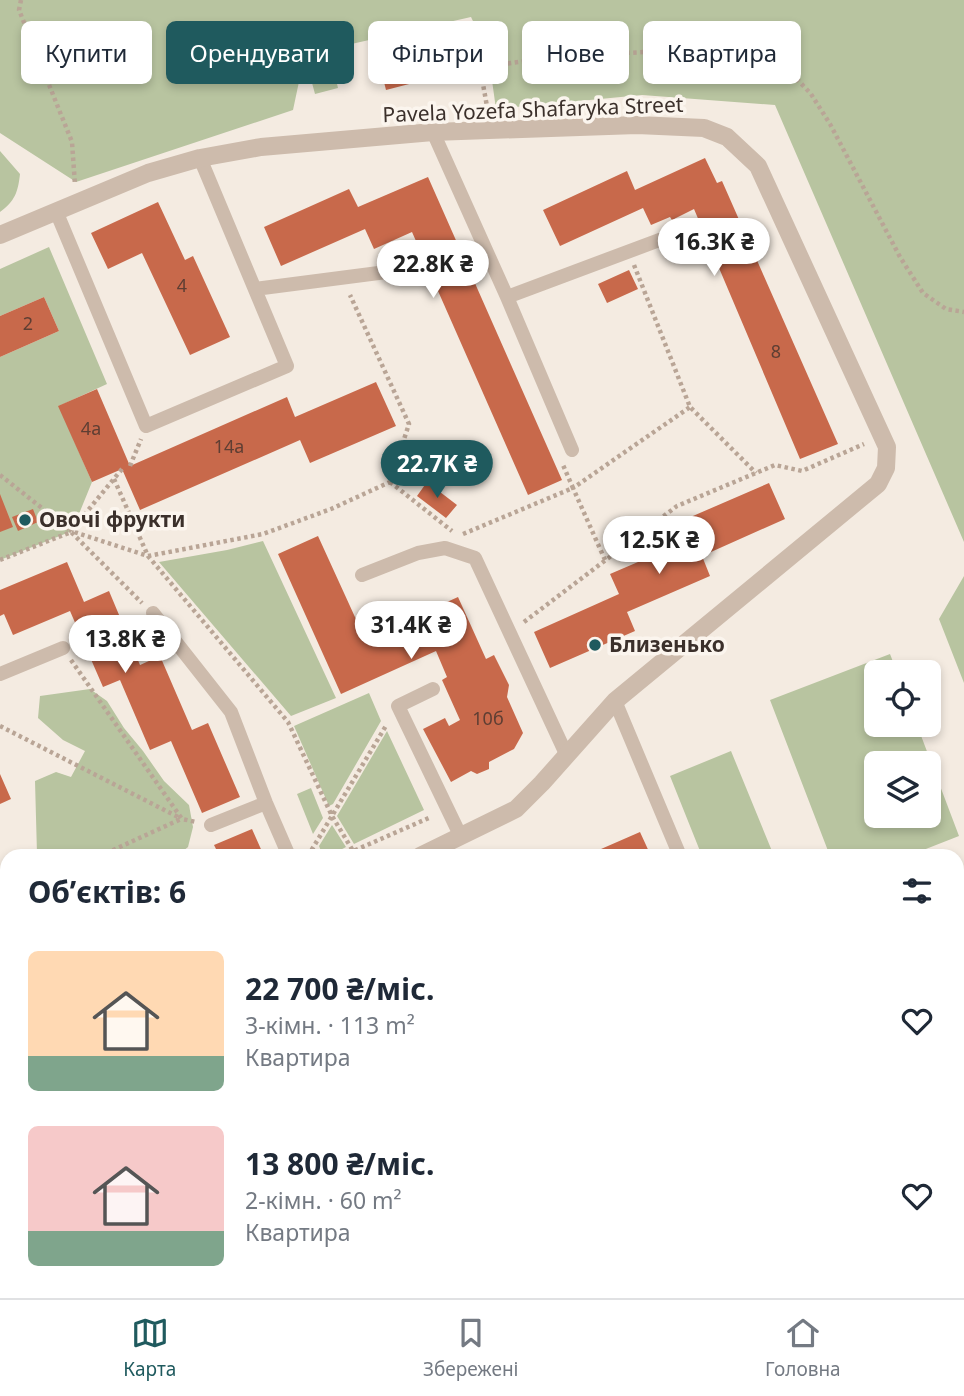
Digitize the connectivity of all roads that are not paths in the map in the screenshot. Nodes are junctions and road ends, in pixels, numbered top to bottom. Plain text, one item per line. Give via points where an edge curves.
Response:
1 (433, 132) junction
2 (200, 158) junction
3 (56, 211) junction
4 (678, 233) dead end
5 (0, 235) edge
6 (394, 271) dead end
7 (255, 289) junction
8 (506, 297) junction
9 (572, 450) road end
10 (362, 575) dead end
11 (153, 613) road end
12 (63, 648) road end
13 (0, 674) edge
14 (433, 689) dead end
15 (615, 701) junction
16 (567, 755) junction
17 (266, 803) junction
18 (211, 825) road end
19 (461, 837) junction
20 (286, 849) edge
21 (435, 849) edge
22 (677, 849) edge

1 - 2 street, Pavela Yozefa Shafaryka Street via 261,147
1 - 8 lane
1 - 15 street, Pavela Yozefa Shafaryka Street via 637,125 704,128 727,137 758,166 887,447 886,468 878,484
2 - 3 street, Pavela Yozefa Shafaryka Street via 148,173
2 - 7 lane
3 - 5 street, Pavela Yozefa Shafaryka Street
3 - 7 lane via 146,426 288,366
4 - 8 lane
6 - 7 lane
8 - 9 lane
10 - 16 lane via 418,553 445,548 475,558
11 - 17 lane via 230,712
12 - 13 lane
14 - 19 lane via 398,706
15 - 16 street, Pavela Yozefa Shafaryka Street
15 - 22 lane
16 - 19 street, Pavela Yozefa Shafaryka Street via 516,809
17 - 18 lane
17 - 20 lane
19 - 21 street, Pavela Yozefa Shafaryka Street

